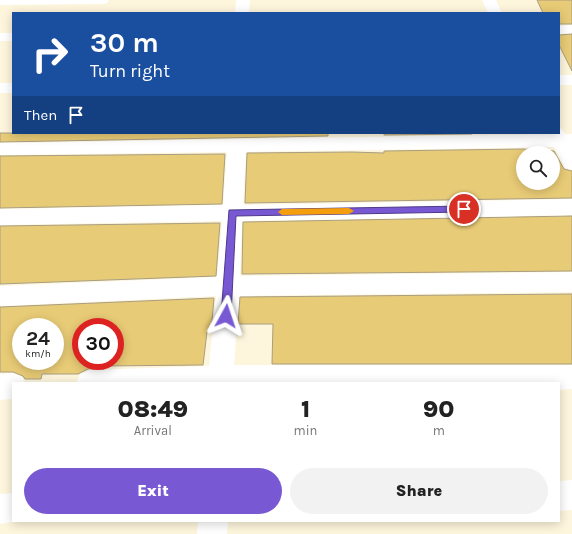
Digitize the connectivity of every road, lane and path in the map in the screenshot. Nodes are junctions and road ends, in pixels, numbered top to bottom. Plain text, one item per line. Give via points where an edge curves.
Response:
1 (102, 0) edge
2 (243, 0) edge
3 (489, 0) edge
4 (2, 2) edge
5 (242, 12) edge
6 (495, 12) edge
7 (572, 29) edge
8 (560, 30) edge
9 (0, 37) edge
10 (12, 37) edge
11 (560, 80) edge
12 (572, 80) edge
13 (0, 88) edge
14 (12, 88) edge
15 (563, 137) edge
16 (237, 145) junction
17 (0, 149) edge
18 (572, 163) edge
19 (572, 207) edge
20 (232, 213) junction
21 (0, 217) edge
22 (572, 282) edge
23 (228, 286) junction
24 (0, 296) edge
25 (572, 377) edge
26 (221, 380) edge
27 (132, 382) edge
28 (0, 386) edge
29 (12, 386) edge
30 (572, 495) edge
31 (560, 496) edge
32 (0, 508) edge
33 (12, 508) edge
34 (212, 522) edge
35 (212, 534) edge

1 - 4 street
2 - 5 street
3 - 6 street
7 - 8 street
9 - 10 street
11 - 12 street
13 - 14 street
15 - 16 street
15 - 18 street
16 - 17 street
16 - 20 street
19 - 20 street
20 - 21 street
20 - 23 street
22 - 23 street
23 - 24 street
23 - 26 street
25 - 26 street
26 - 27 street
28 - 29 street
30 - 31 street
32 - 33 street
34 - 35 street

